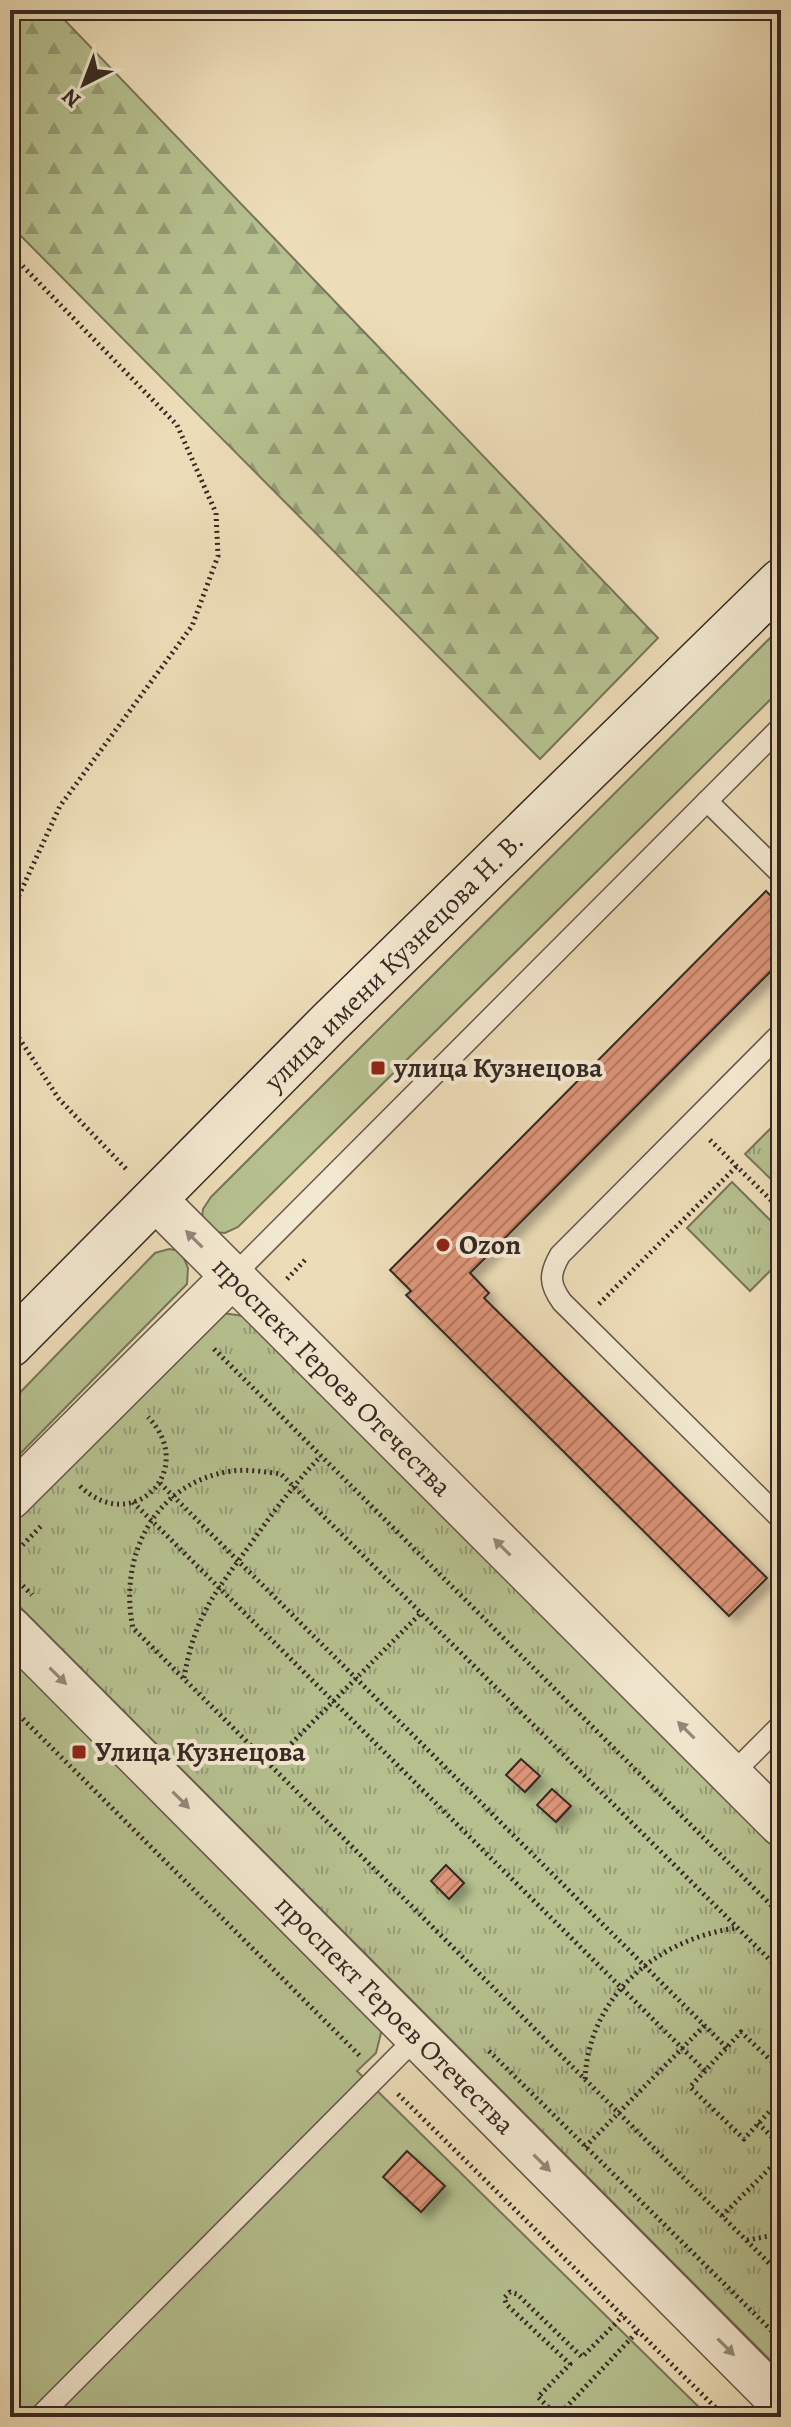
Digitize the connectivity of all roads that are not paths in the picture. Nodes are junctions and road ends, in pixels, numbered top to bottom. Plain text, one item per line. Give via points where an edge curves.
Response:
1 (781, 581) edge
2 (781, 727) edge
3 (707, 801) junction
4 (781, 874) edge
5 (781, 1033) edge
6 (156, 1200) junction
7 (232, 1277) junction
8 (10, 1345) edge
9 (10, 1498) edge
10 (781, 1519) edge
11 (10, 1628) edge
12 (781, 1725) edge
13 (731, 1775) junction
14 (781, 1825) edge
15 (417, 2037) junction
16 (781, 2403) edge
17 (39, 2417) edge

1 - 6 main road, улица имени Кузнецова Н. В.
2 - 3 lane
3 - 4 lane
3 - 7 lane
5 - 10 lane via 551,1270 552,1287 562,1302
7 -> 6 street, проспект Героев Отечества
6 - 8 main road, улица имени Кузнецова Н. В.
7 - 9 street
13 -> 7 street, проспект Героев Отечества
11 -> 15 street, проспект Героев Отечества
12 - 13 lane
13 - 14 street, проспект Героев Отечества
15 -> 16 street, проспект Героев Отечества
15 - 17 lane

